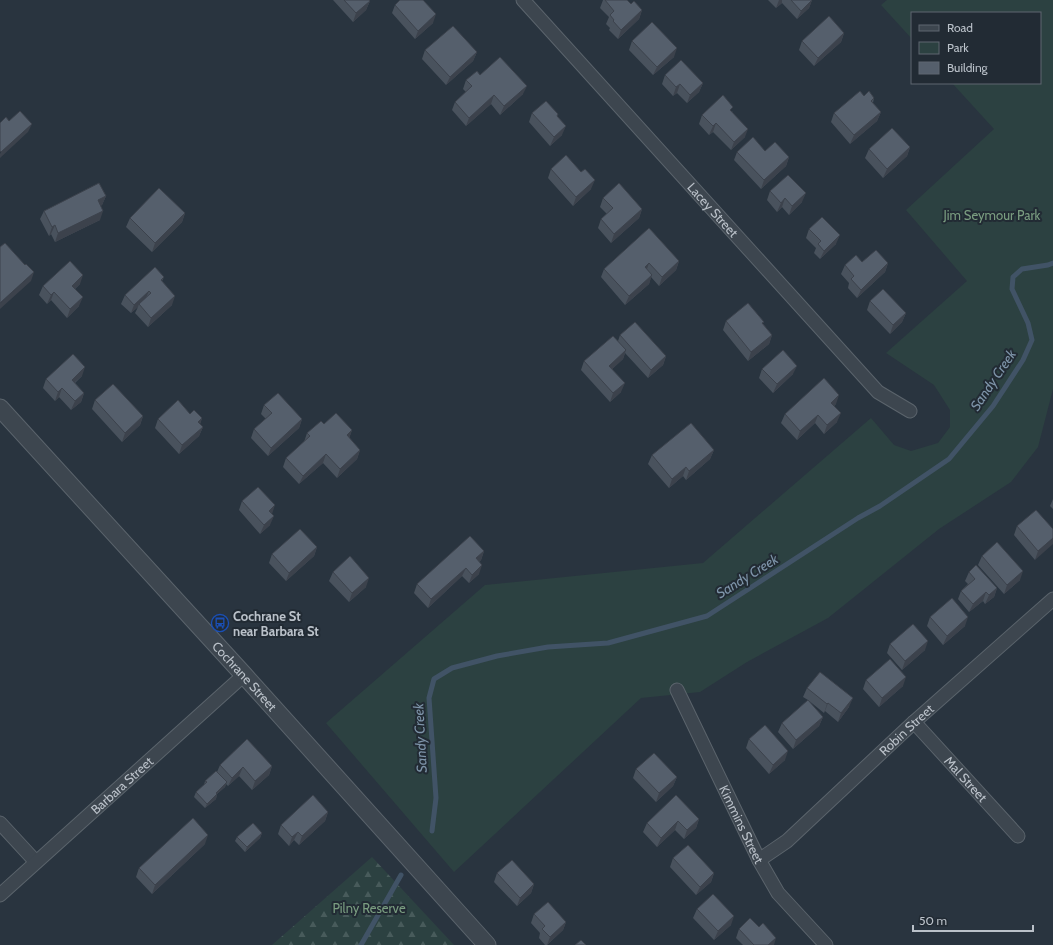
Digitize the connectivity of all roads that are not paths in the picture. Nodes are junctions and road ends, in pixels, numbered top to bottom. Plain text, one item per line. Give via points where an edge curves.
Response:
1 (523, 0) edge
2 (0, 408) edge
3 (910, 411) dead end
4 (1053, 599) edge
5 (244, 675) junction
6 (677, 690) dead end
7 (914, 722) junction
8 (0, 823) edge
9 (1018, 836) dead end
10 (759, 860) junction
11 (36, 862) junction
12 (0, 895) edge
13 (487, 945) edge
14 (826, 945) edge

1 - 3 street, Lacey Street via 878,392
2 - 5 street, Cochrane Street
4 - 7 street, Robin Street
5 - 11 street, Barbara Street
5 - 13 street, Cochrane Street
6 - 10 street, Kimmins Street
7 - 9 street, Mal Street
7 - 10 street, Robin Street via 787,841
8 - 11 street
10 - 14 street, Kimmins Street via 778,893
11 - 12 street, Barbara Street

